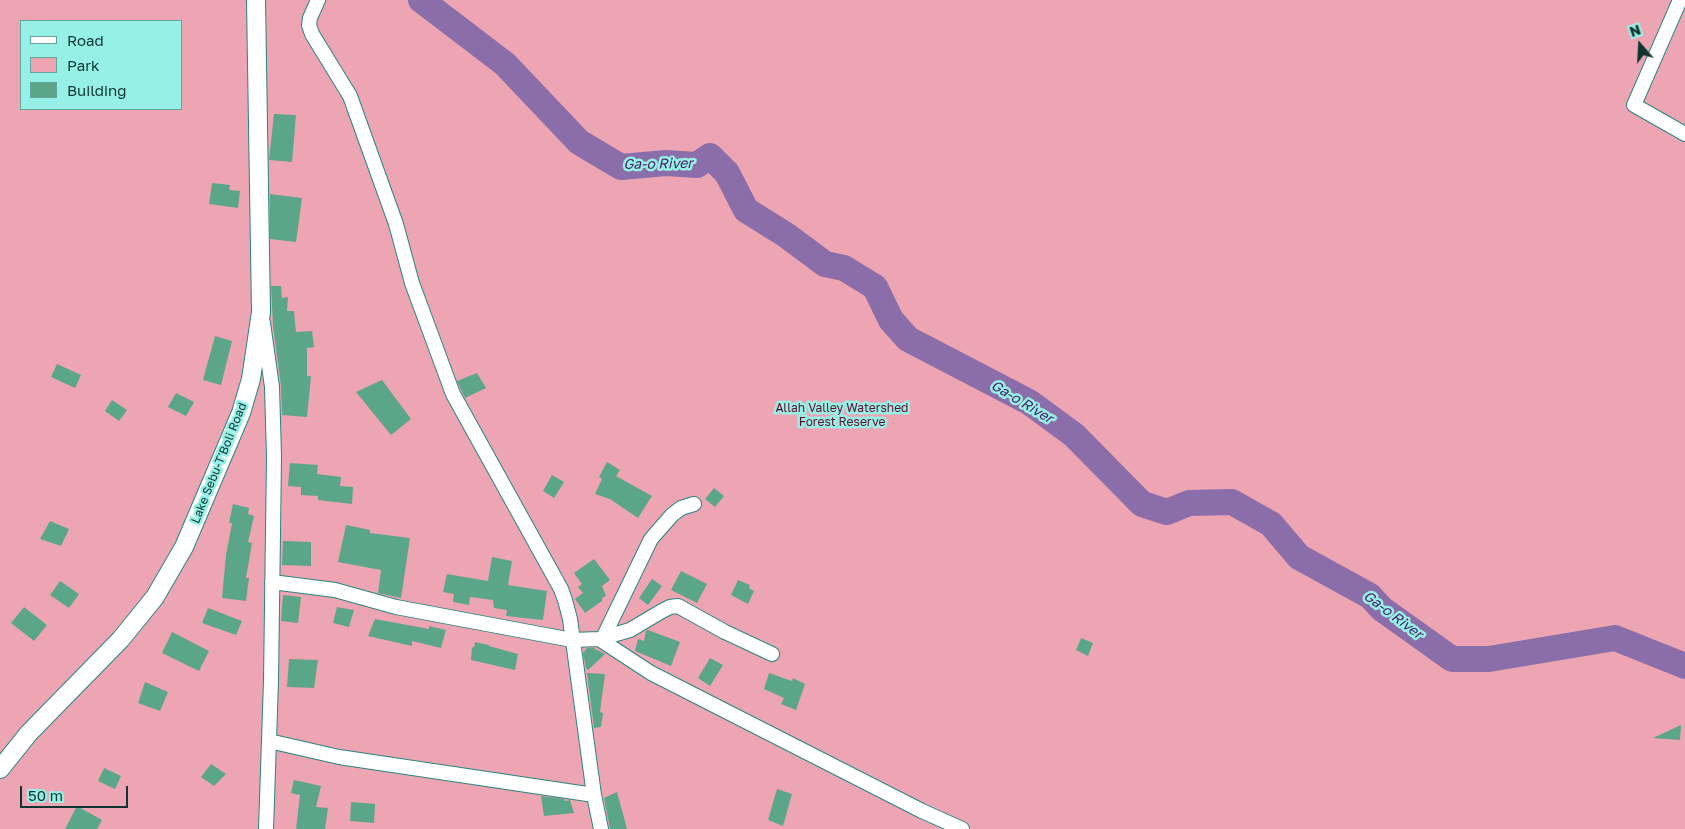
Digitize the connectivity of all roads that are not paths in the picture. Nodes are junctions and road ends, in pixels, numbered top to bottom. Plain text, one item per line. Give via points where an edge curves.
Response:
1 (318, 0) edge
2 (1680, 0) edge
3 (256, 1) edge
4 (1685, 134) edge
5 (261, 312) junction
6 (694, 504) dead end
7 (272, 582) junction
8 (601, 639) junction
9 (572, 640) junction
10 (772, 654) dead end
11 (269, 741) junction
12 (0, 769) edge
13 (594, 795) junction
14 (266, 829) edge
15 (601, 829) edge
16 (962, 829) edge

1 - 9 street via 310,18 312,34 350,96 453,394 561,590 570,619
2 - 4 street via 1634,105
3 - 5 main road, Lake Sebu-T'Boli Road
5 - 7 street via 272,387
5 - 12 main road, Lake Sebu-T'Boli Road via 251,379 241,413 184,547 155,597 121,639 29,733
6 - 8 street via 672,515 651,540
7 - 9 street via 335,590 396,607
7 - 11 street
8 - 9 street
8 - 10 street via 630,630 662,611 678,606
8 - 16 street via 651,673
9 - 13 street
11 - 13 street via 340,757
11 - 14 street
13 - 15 street

